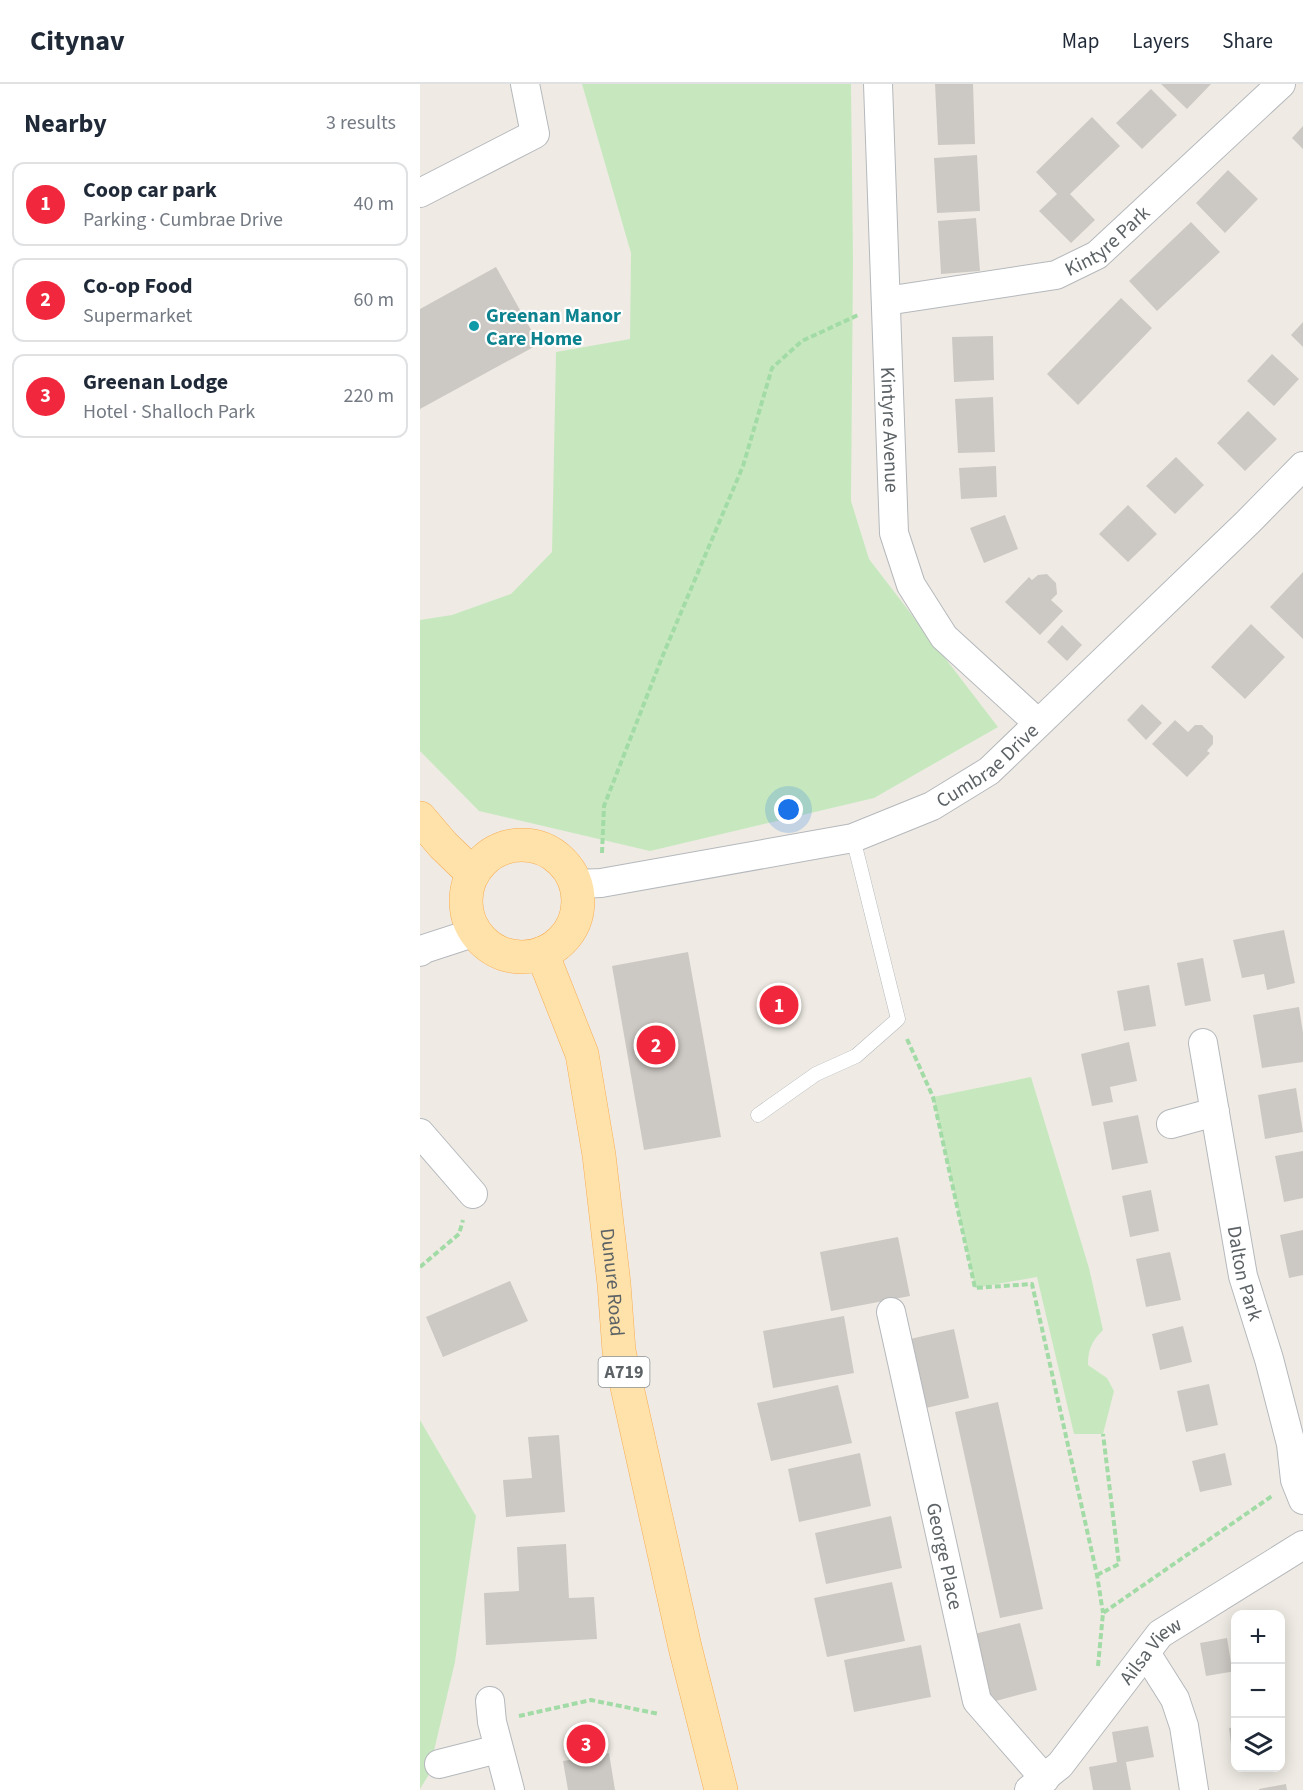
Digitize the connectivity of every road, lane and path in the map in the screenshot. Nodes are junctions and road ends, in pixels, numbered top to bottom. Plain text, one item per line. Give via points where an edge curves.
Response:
1 (525, 84) edge
2 (878, 84) edge
3 (1281, 84) edge
4 (420, 193) edge
5 (886, 301) junction
6 (1303, 466) edge
7 (1038, 723) junction
8 (420, 818) edge
9 (853, 838) junction
10 (473, 874) junction
11 (588, 884) junction
12 (476, 932) junction
13 (420, 952) edge
14 (542, 953) junction
15 (898, 1018) junction
16 (1203, 1043) dead end
17 (1215, 1112) junction
18 (758, 1115) dead end
19 (1171, 1124) dead end
20 (420, 1133) edge
21 (473, 1194) joint
22 (420, 1267) edge
23 (891, 1312) dead end
24 (1103, 1434) dead end
25 (1299, 1490) edge
26 (1303, 1545) edge
27 (1097, 1575) junction
28 (1103, 1613) junction
29 (1146, 1653) junction
30 (1098, 1672) dead end
31 (659, 1714) dead end
32 (493, 1724) junction
33 (439, 1764) dead end
34 (1037, 1784) edge
35 (510, 1790) edge
36 (721, 1790) edge
37 (1194, 1790) edge

1 - 4 street via 535,134
2 - 5 street, Kintyre Avenue
3 - 5 street, Kintyre Park via 1096,255 1056,275
5 - 7 street, Kintyre Avenue via 894,533 911,585 944,637
5 - 11 path via 802,341 772,368 742,466 604,806
6 - 7 street, Cumbrae Drive
7 - 9 street, Cumbrae Drive via 989,771 932,806
8 - 10 main road
9 - 11 street, Cumbrae Drive
9 - 15 lane
10 - 11 main road via 500,849 518,845 554,854
10 - 12 main road via 466,904
11 - 14 main road via 568,933
12 - 13 street
12 - 14 main road via 489,946 506,954 524,957
14 - 36 main road, Dunure Road / A719 via 582,1054 599,1155 620,1351 685,1647
15 - 18 lane via 856,1056 816,1074
15 - 27 path via 933,1098 975,1288 1032,1284
16 - 17 street, Dalton Park
17 - 19 street
17 - 25 street, Dalton Park via 1243,1276 1269,1359
20 - 21 street
21 - 22 path via 459,1234
23 - 34 street, George Place via 977,1701
24 - 27 path via 1119,1564
25 - 28 path
26 - 29 street, Ailsa View via 1160,1634
27 - 28 path
28 - 30 path
29 - 34 street, Ailsa View via 1060,1765
29 - 37 street via 1175,1699 1184,1726
31 - 32 path via 591,1700
32 - 33 street
32 - 35 street

